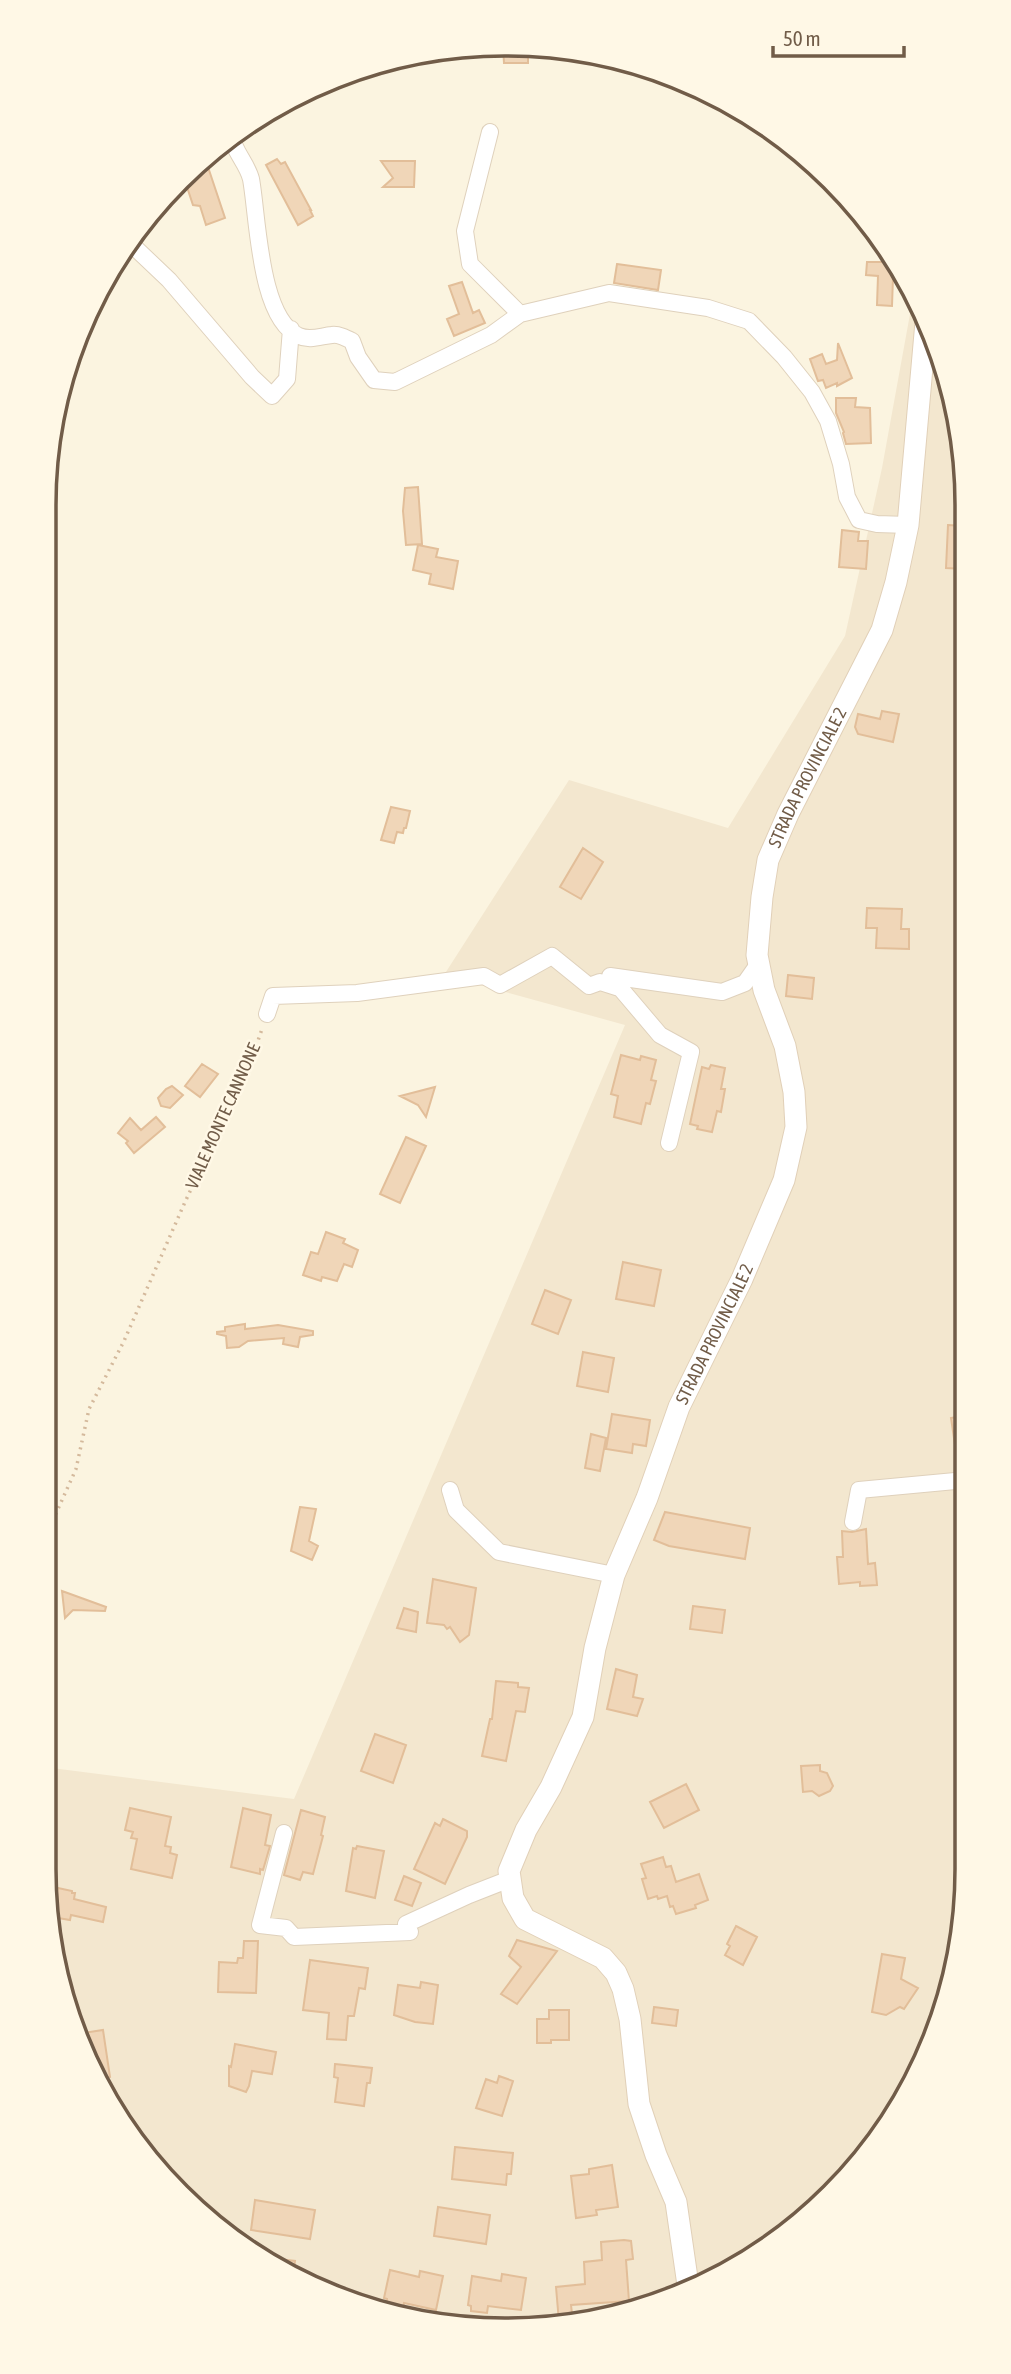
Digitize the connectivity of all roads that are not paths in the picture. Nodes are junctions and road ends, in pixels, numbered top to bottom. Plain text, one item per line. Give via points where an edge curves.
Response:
1 (490, 132) dead end
2 (234, 148) edge
3 (137, 249) edge
4 (520, 314) junction
5 (291, 329) junction
6 (924, 342) edge
7 (908, 525) junction
8 (759, 963) junction
9 (622, 989) junction
10 (267, 1014) road end
11 (669, 1143) dead end
12 (955, 1481) edge
13 (450, 1490) dead end
14 (853, 1522) dead end
15 (614, 1575) junction
16 (284, 1833) dead end
17 (510, 1879) junction
18 (687, 2280) edge

1 - 4 street via 465,231 470,264
2 - 5 street via 250,176 271,303
3 - 5 street via 272,396 287,379
4 - 5 street via 491,335 395,382 374,380 352,341 334,334 299,336
4 - 7 street via 609,293 708,308 749,321 812,392 828,421 847,497 859,520
6 - 7 street, STRADA PROVINCIALE 2
7 - 8 street, STRADA PROVINCIALE 2 via 882,630 768,860 758,926
8 - 9 street via 746,983 722,992 610,976
8 - 15 street, STRADA PROVINCIALE 2 via 794,1092 796,1127 784,1180 679,1408
9 - 10 street via 600,982 589,986 552,956 500,985 484,976 357,993 273,996
9 - 11 street via 660,1035 691,1052
12 - 14 street via 859,1490
13 - 15 street via 456,1510 499,1552
15 - 17 street, STRADA PROVINCIALE 2 via 583,1717 526,1830
16 - 17 street via 260,1925 286,1928 295,1937 410,1932 406,1924
17 - 18 street via 513,1898 525,1919 603,1958 616,1973 630,2020 639,2104 676,2202

